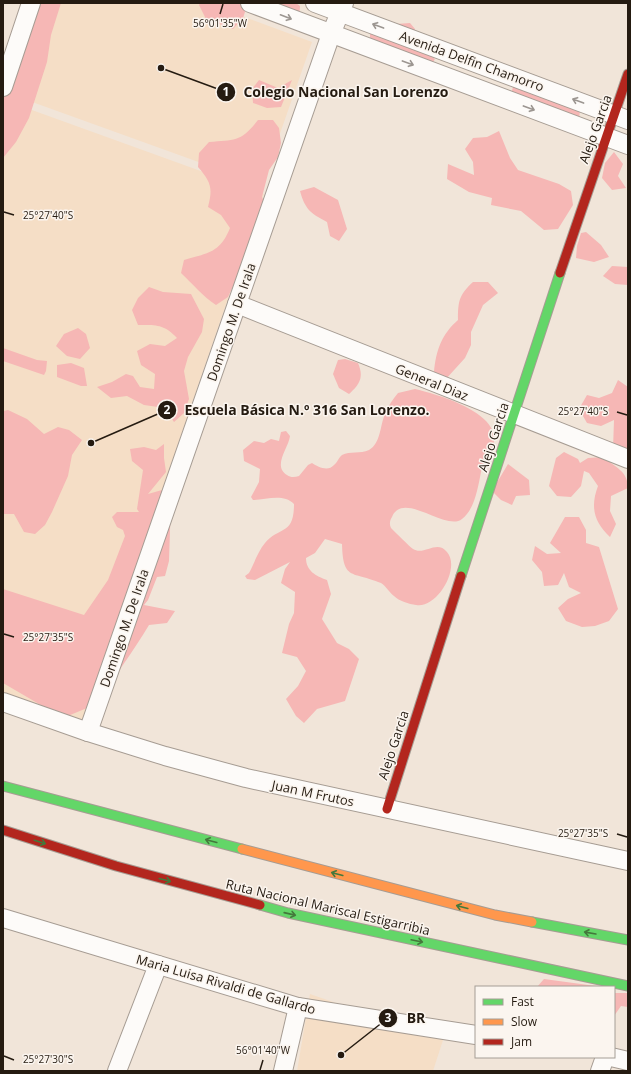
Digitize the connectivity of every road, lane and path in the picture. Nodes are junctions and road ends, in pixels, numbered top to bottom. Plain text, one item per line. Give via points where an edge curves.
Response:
1 (31, 3) edge
2 (250, 3) edge
3 (315, 3) edge
4 (342, 8) edge
5 (331, 34) junction
6 (628, 74) edge
7 (3, 87) edge
8 (621, 117) edge
9 (605, 136) junction
10 (628, 145) edge
11 (237, 304) junction
12 (514, 414) junction
13 (628, 459) edge
14 (3, 702) edge
15 (88, 732) junction
16 (3, 786) edge
17 (387, 809) junction
18 (3, 830) edge
19 (628, 861) edge
20 (3, 918) edge
21 (628, 940) edge
22 (158, 965) junction
23 (628, 986) edge
24 (298, 1007) junction
25 (475, 1035) edge
26 (605, 1058) edge
27 (615, 1058) edge
28 (628, 1061) edge
29 (117, 1071) edge
30 (283, 1071) edge
31 (600, 1071) edge

1 - 7 street
2 -> 5 street, Avenida Delfin Chamorro
3 - 4 street, Avenida Delfin Chamorro
4 - 5 street, Domingo M. De Irala
8 -> 4 street, Avenida Delfin Chamorro
5 -> 9 street, Avenida Delfin Chamorro
5 - 11 street, Domingo M. De Irala
6 - 8 main road, Alejo Garcia
8 - 9 main road, Alejo Garcia
9 - 10 street, Avenida Delfin Chamorro
9 - 12 main road, Alejo Garcia
11 - 12 street, General Diaz
11 - 15 street, Domingo M. De Irala
12 - 13 street, General Diaz
12 - 17 main road, Alejo Garcia
14 - 15 street, Juan M Frutos
15 - 17 street, Juan M Frutos via 246,778
21 -> 16 main road via 495,915
17 - 19 street, Juan M Frutos
18 -> 23 main road, Ruta Nacional Mariscal Estigarribia via 116,866 288,913
20 - 22 street, Maria Luisa Rivaldi de Gallardo
22 - 24 street, Maria Luisa Rivaldi de Gallardo
22 - 29 street
24 - 25 street, Maria Luisa Rivaldi de Gallardo
24 - 30 street
26 - 31 street
27 - 28 street

